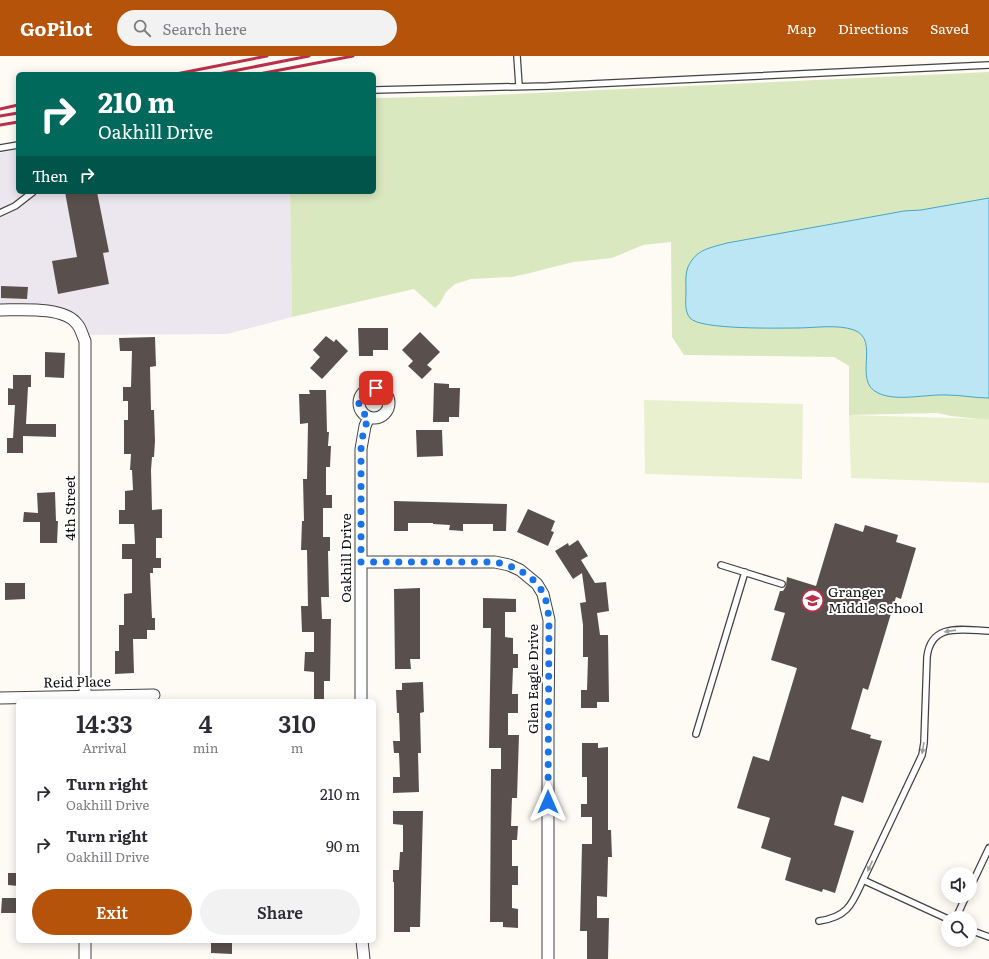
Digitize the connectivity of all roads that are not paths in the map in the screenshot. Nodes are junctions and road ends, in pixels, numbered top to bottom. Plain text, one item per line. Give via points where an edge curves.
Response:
1 (517, 56) edge
2 (989, 65) edge
3 (519, 86) junction
4 (376, 90) edge
5 (16, 144) edge
6 (0, 148) edge
7 (30, 194) edge
8 (0, 213) edge
9 (0, 310) edge
10 (369, 417) dead end
11 (361, 562) junction
12 (721, 565) dead end
13 (745, 572) junction
14 (782, 584) dead end
15 (989, 631) edge
16 (154, 695) dead end
17 (0, 698) edge
18 (84, 699) edge
19 (361, 699) edge
20 (696, 734) dead end
21 (989, 848) edge
22 (977, 873) edge
23 (863, 880) junction
24 (941, 916) edge
25 (819, 921) dead end
26 (977, 933) edge
27 (989, 937) edge
28 (85, 943) edge
29 (362, 943) edge
30 (85, 959) edge
31 (364, 959) edge
32 (548, 959) edge

1 - 3 lane
2 - 3 lane
3 - 4 lane
5 - 6 lane
7 - 8 lane via 15,206
9 - 18 street, 4th Street via 47,311 62,314 78,324 85,341
10 - 11 street, Oakhill Drive via 361,449
11 - 19 street, Oakhill Drive
11 - 32 street, Glen Eagle Drive via 495,562 520,570 537,584 543,594 549,620
12 - 13 lane
13 - 14 lane
13 - 20 lane
15 -> 23 lane via 954,630 938,634 930,643 922,756
16 - 18 street, Reid Place
17 - 18 street, Reid Place
21 - 22 lane
23 - 24 lane
23 - 25 lane via 852,905 838,916
26 - 27 lane
28 - 30 street
29 - 31 street

